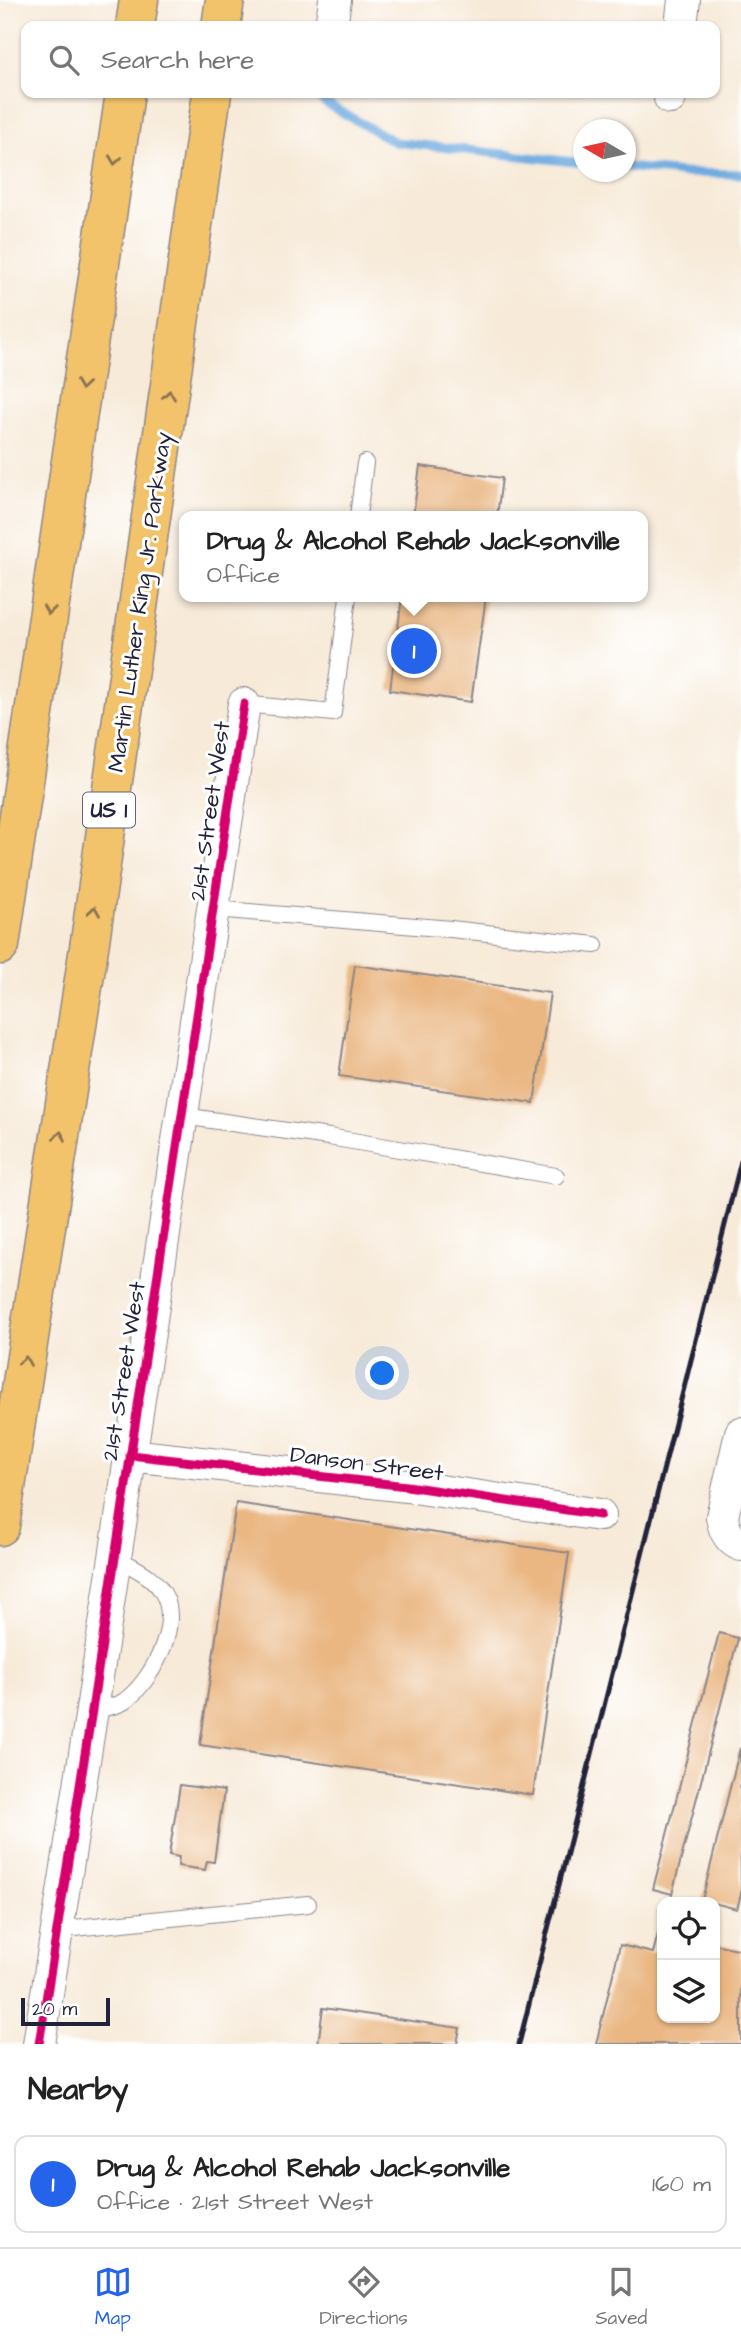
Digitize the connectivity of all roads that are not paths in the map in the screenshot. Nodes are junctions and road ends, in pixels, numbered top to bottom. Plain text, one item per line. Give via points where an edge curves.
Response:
1 (139, 0) edge
2 (225, 0) edge
3 (335, 0) edge
4 (684, 0) edge
5 (136, 21) edge
6 (222, 21) edge
7 (332, 21) edge
8 (682, 21) edge
9 (124, 98) edge
10 (211, 98) edge
11 (365, 463) dead end
12 (359, 511) edge
13 (347, 602) edge
14 (244, 704) joint
15 (214, 909) junction
16 (0, 945) edge
17 (596, 945) dead end
18 (183, 1116) junction
19 (556, 1176) dead end
20 (741, 1433) edge
21 (130, 1455) junction
22 (600, 1515) dead end
23 (0, 1526) edge
24 (733, 1537) edge
25 (115, 1557) junction
26 (92, 1710) junction
27 (308, 1904) dead end
28 (55, 1930) junction
29 (38, 2044) edge

1 - 5 highway
2 - 6 highway
3 - 7 street
4 - 8 street
9 -> 16 highway
23 -> 10 highway, Martin Luther King Jr. Parkway / US 1
11 - 12 lane
13 - 14 lane via 333,713
14 - 15 street, 21st Street West
15 - 17 lane
15 - 18 street, 21st Street West
18 - 19 lane
18 - 21 street, 21st Street West
20 - 24 street via 723,1505
21 - 22 street, Danson Street via 407,1486
21 - 25 street, 21st Street West
25 - 26 street, 21st Street West
25 - 26 lane via 151,1577 166,1598 169,1622 158,1659 142,1687 121,1704
26 - 28 street, 21st Street West
27 - 28 lane
28 - 29 street, 21st Street West

